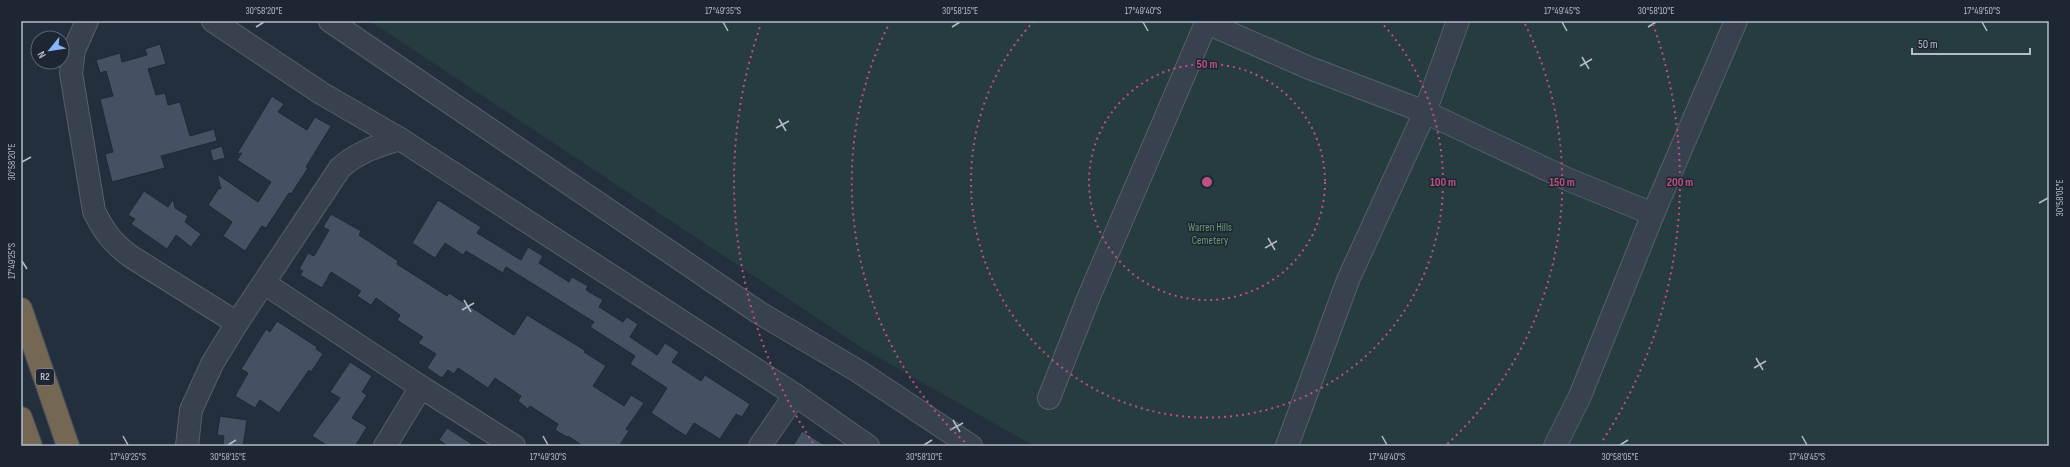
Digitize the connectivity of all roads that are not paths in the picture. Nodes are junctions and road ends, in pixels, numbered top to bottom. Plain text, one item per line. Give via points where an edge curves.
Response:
1 (87, 21) edge
2 (213, 21) edge
3 (330, 21) edge
4 (1458, 21) edge
5 (1736, 21) edge
6 (1207, 22) edge
7 (1425, 112) junction
8 (400, 139) junction
9 (1653, 214) junction
10 (264, 283) junction
11 (21, 309) edge
12 (237, 323) junction
13 (421, 386) junction
14 (795, 395) junction
15 (1049, 398) dead end
16 (21, 418) edge
17 (30, 446) edge
18 (68, 446) edge
19 (187, 446) edge
20 (385, 446) edge
21 (514, 446) edge
22 (760, 446) edge
23 (868, 446) edge
24 (971, 446) edge
25 (1287, 446) edge
26 (1555, 446) edge

1 - 12 street via 74,50 71,73 94,211 114,244
2 - 8 street via 321,93
3 - 24 street via 758,312 858,371
4 - 7 street
5 - 9 street
6 - 7 street via 1307,67
6 - 15 street via 1090,294
7 - 9 street via 1567,179
7 - 25 street via 1348,280
8 - 10 street via 372,148 350,159 340,168
8 - 14 street
9 - 26 street via 1580,396
10 - 12 street
10 - 13 street
11 - 18 highway, R2
12 - 19 street via 212,364 191,410
13 - 20 street
13 - 21 street
14 - 22 street
14 - 23 street
16 - 17 highway

